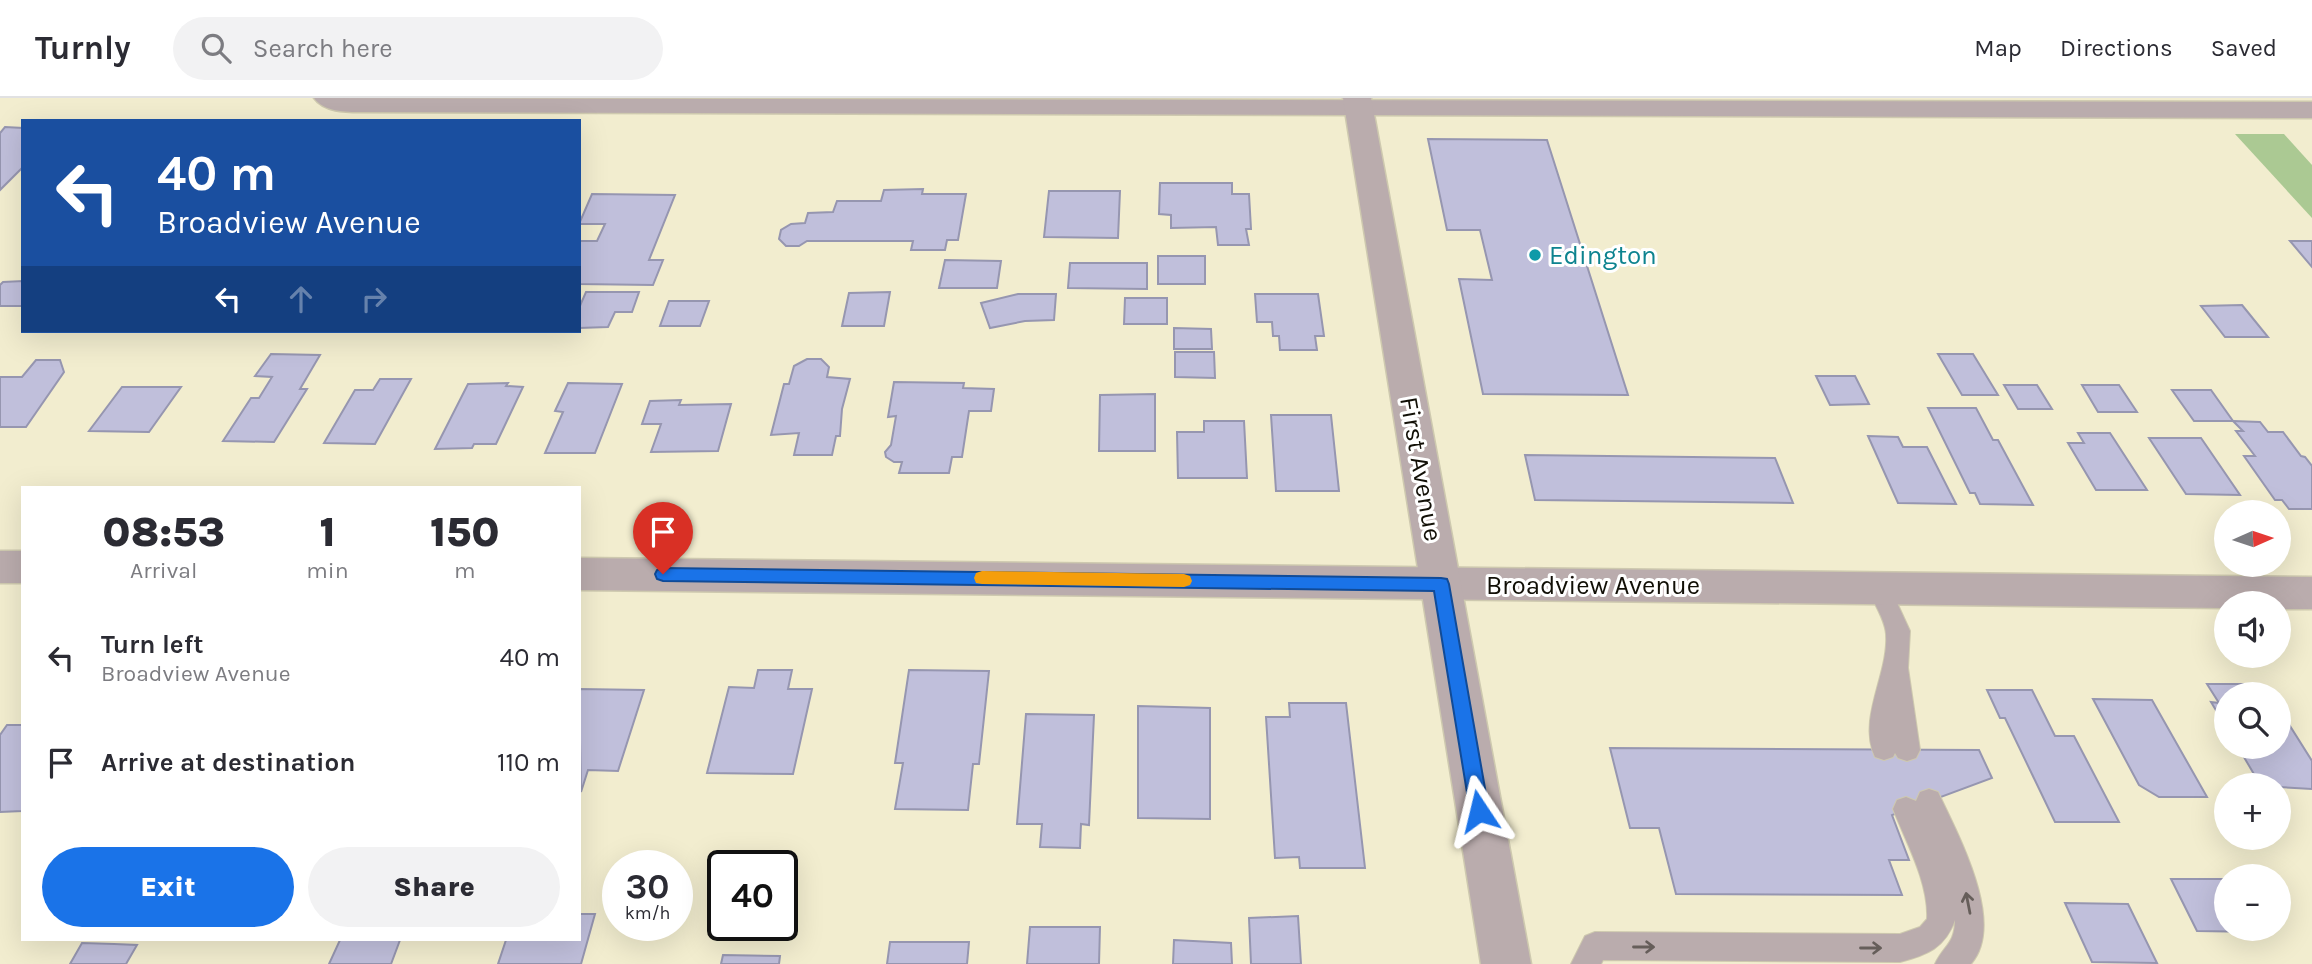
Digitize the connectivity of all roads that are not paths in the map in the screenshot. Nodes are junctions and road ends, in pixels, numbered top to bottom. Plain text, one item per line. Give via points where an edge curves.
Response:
1 (328, 98) edge
2 (1358, 102) edge
3 (2146, 103) edge
4 (2046, 104) edge
5 (2312, 110) edge
6 (0, 567) edge
7 (21, 568) edge
8 (581, 573) edge
9 (1441, 584) junction
10 (1879, 588) junction
11 (2312, 593) edge
12 (1896, 749) dead end
13 (1506, 964) edge
14 (1586, 964) edge
15 (1950, 964) edge

1 - 2 street via 374,104
2 - 4 street
2 - 9 street, First Avenue
3 - 4 street
3 - 5 street
6 - 7 street
8 - 9 street, Broadview Avenue
9 - 10 street, Broadview Avenue
9 - 13 street, First Avenue
10 - 11 street, Broadview Avenue
10 - 12 lane via 1898,631
14 - 15 lane via 1595,947 1900,948 1921,944 1942,921 1942,902 1917,805 1970,902 1966,947

